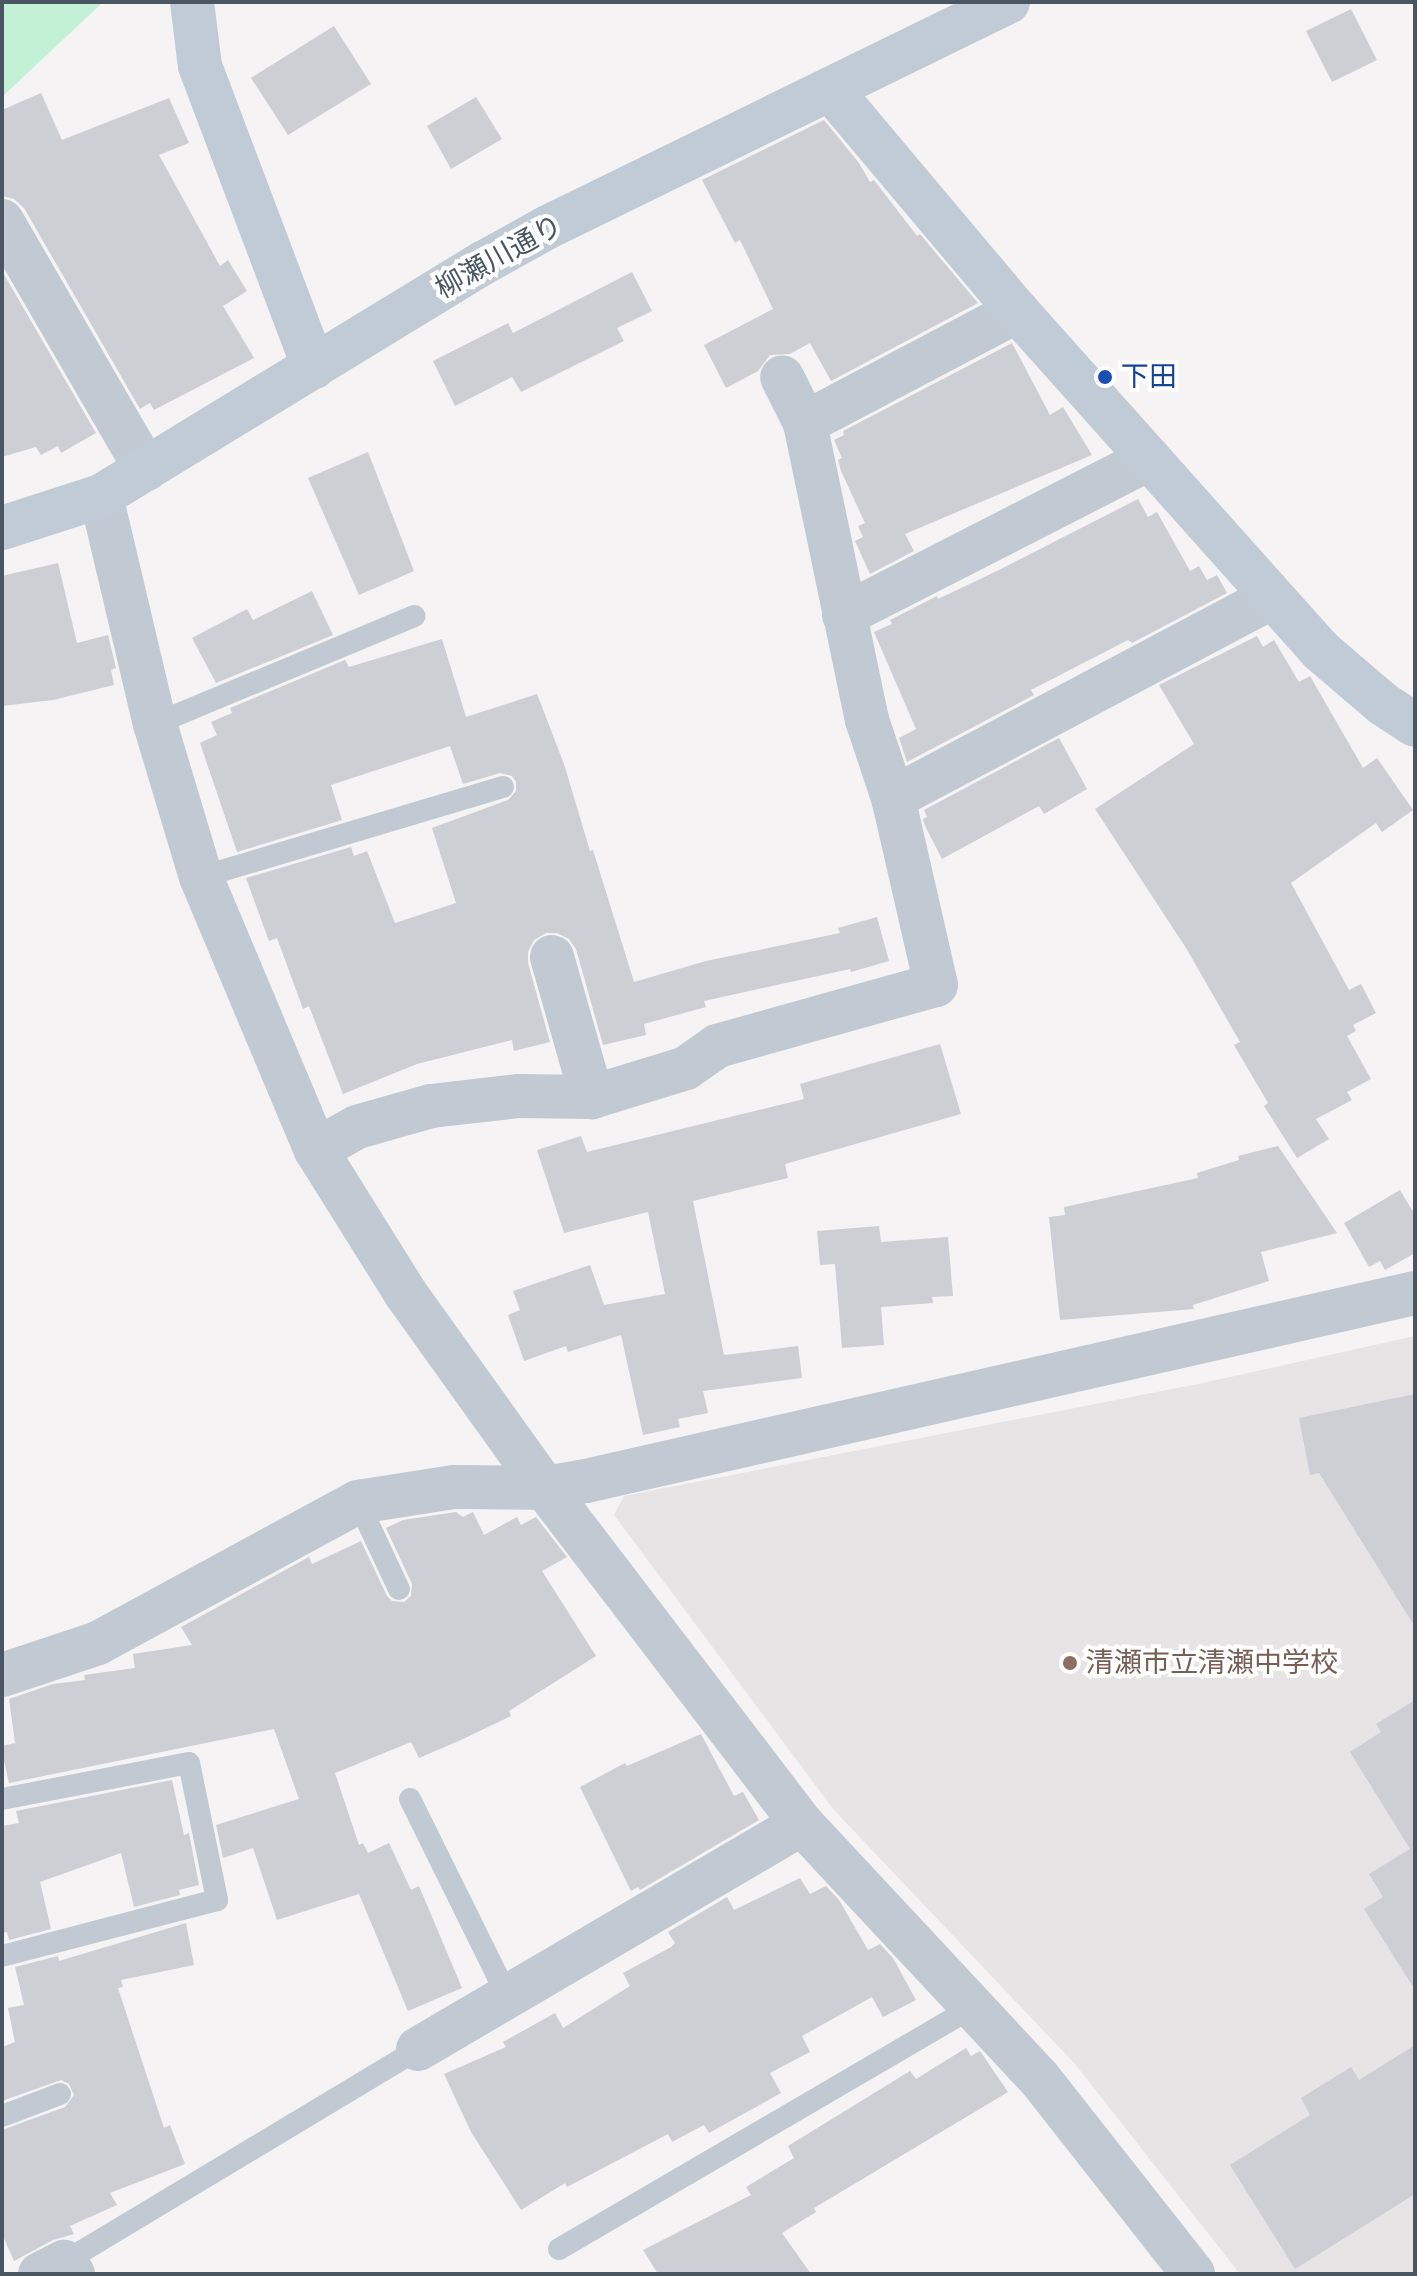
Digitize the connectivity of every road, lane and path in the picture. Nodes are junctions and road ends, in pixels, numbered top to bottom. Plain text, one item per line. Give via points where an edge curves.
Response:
1 (192, 2) edge
2 (1008, 2) edge
3 (830, 89) junction
4 (2, 221) edge
5 (1017, 311) junction
6 (314, 367) junction
7 (782, 377) dead end
8 (805, 423) junction
9 (1149, 459) junction
10 (146, 469) junction
11 (101, 496) junction
12 (2, 528) edge
13 (1272, 597) junction
14 (844, 615) junction
15 (414, 616) dead end
16 (155, 724) junction
17 (1415, 725) edge
18 (503, 787) dead end
19 (893, 798) junction
20 (201, 877) junction
21 (552, 957) dead end
22 (592, 1097) junction
23 (316, 1150) junction
24 (1415, 1293) edge
25 (545, 1488) junction
26 (358, 1502) junction
27 (399, 1589) dead end
28 (2, 1675) edge
29 (2, 1799) edge
30 (410, 1799) dead end
31 (802, 1824) junction
32 (2, 1956) edge
33 (507, 1995) junction
34 (972, 2008) junction
35 (418, 2049) joint
36 (60, 2094) dead end
37 (2, 2116) edge
38 (559, 2249) dead end
39 (59, 2270) edge
40 (1193, 2274) edge

1 - 6 street via 204,79
2 - 3 street, 柳瀬川通り
3 - 5 street
3 - 6 street, 柳瀬川通り via 548,227
4 - 10 street
5 - 8 street
5 - 9 street
6 - 10 street, 柳瀬川通り
7 - 8 street
8 - 14 street
9 - 13 street
9 - 14 street
10 - 11 street, 柳瀬川通り
11 - 12 street, 柳瀬川通り
11 - 16 street
13 - 17 street via 1321,651
13 - 19 street
14 - 19 street via 867,720
15 - 16 lane
16 - 20 street
18 - 20 lane
19 - 22 street via 936,985 717,1046 686,1068
20 - 23 street
21 - 22 street
22 - 23 street via 519,1096 431,1106 357,1127
23 - 25 street via 406,1294
24 - 25 street
25 - 26 street via 454,1487
25 - 31 street
26 - 27 lane
26 - 28 street via 98,1643
29 - 32 lane via 189,1763 217,1900
30 - 33 lane
31 - 33 street
31 - 34 street
33 - 35 street
34 - 38 lane
34 - 40 street via 1039,2078
35 - 39 lane
36 - 37 lane

